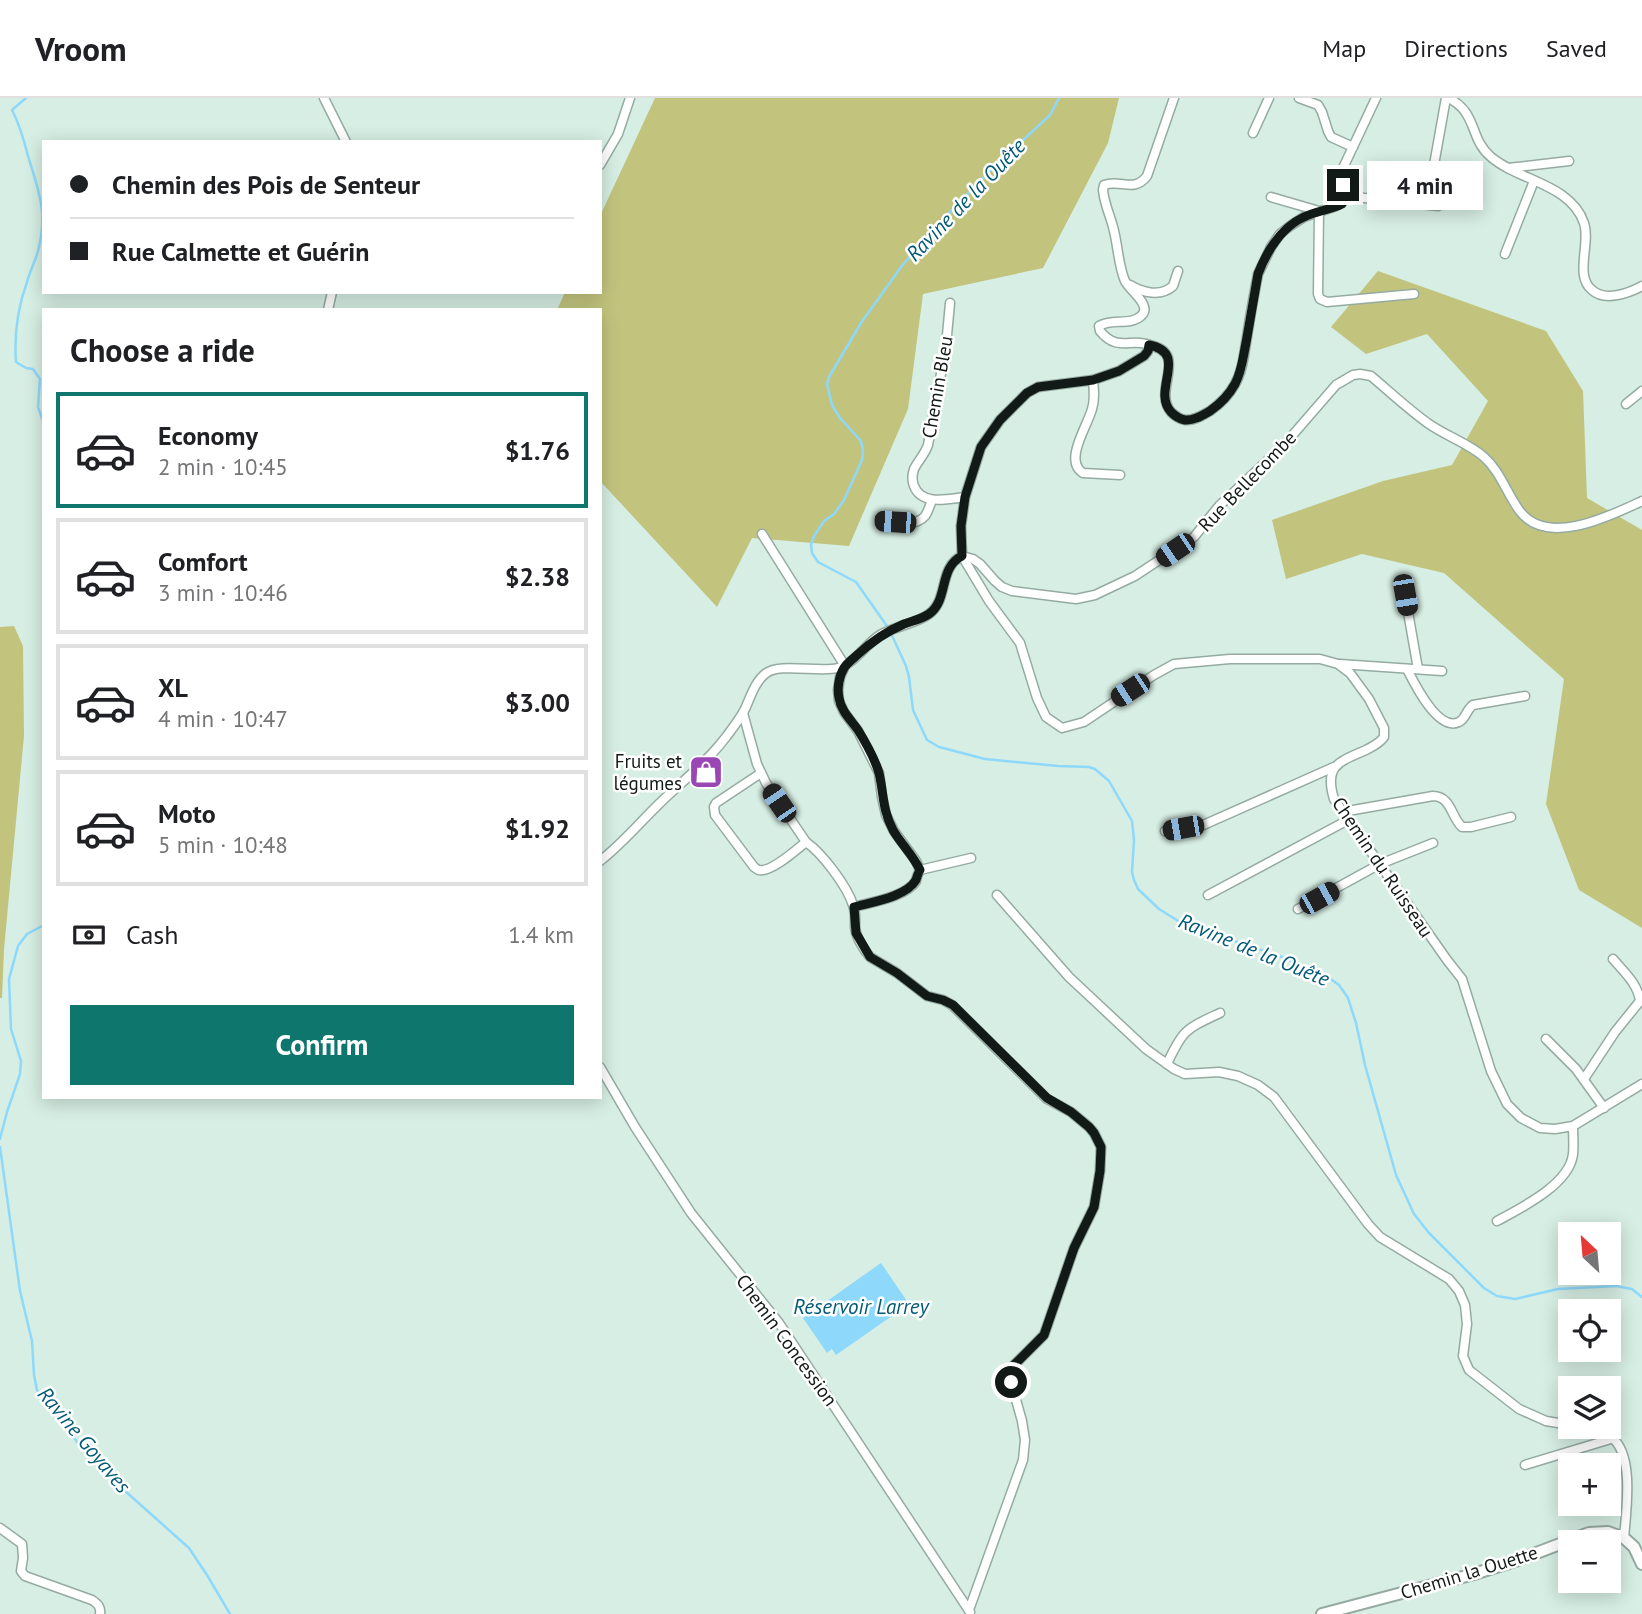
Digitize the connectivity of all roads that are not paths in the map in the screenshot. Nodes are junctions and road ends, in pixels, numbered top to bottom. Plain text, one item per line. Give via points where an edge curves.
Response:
1 (324, 98) edge
2 (630, 98) edge
3 (1174, 98) edge
4 (1269, 98) edge
5 (1299, 98) edge
6 (1376, 98) edge
7 (1447, 98) edge
8 (1253, 133) dead end
9 (345, 140) edge
10 (1353, 147) junction
11 (1569, 161) dead end
12 (602, 162) edge
13 (1508, 168) junction
14 (1432, 176) dead end
15 (1534, 181) junction
16 (1346, 196) junction
17 (1271, 197) dead end
18 (1438, 206) dead end
19 (1320, 211) junction
20 (1505, 254) dead end
21 (1178, 271) dead end
22 (1126, 282) junction
23 (1642, 286) edge
24 (1414, 294) dead end
25 (950, 303) dead end
26 (1149, 345) junction
27 (1093, 380) junction
28 (1642, 391) edge
29 (1626, 404) dead end
30 (1120, 475) dead end
31 (965, 497) junction
32 (932, 500) junction
33 (1642, 501) edge
34 (880, 520) dead end
35 (762, 534) dead end
36 (962, 556) junction
37 (1405, 595) dead end
38 (1338, 664) junction
39 (845, 666) junction
40 (1407, 668) junction
41 (1418, 669) junction
42 (1442, 671) dead end
43 (1525, 696) dead end
44 (743, 713) junction
45 (1334, 767) junction
46 (761, 773) junction
47 (1342, 812) junction
48 (1511, 817) dead end
49 (1348, 820) junction
50 (1165, 831) dead end
51 (806, 842) junction
52 (1433, 843) dead end
53 (971, 858) dead end
54 (602, 859) edge
55 (1380, 864) junction
56 (920, 870) junction
57 (997, 895) dead end
58 (1208, 895) dead end
59 (854, 907) junction
60 (1298, 909) dead end
61 (1613, 959) dead end
62 (1220, 1013) dead end
63 (1546, 1039) dead end
64 (1167, 1064) junction
65 (602, 1070) edge
66 (1584, 1079) junction
67 (1642, 1084) edge
68 (1604, 1108) junction
69 (1573, 1126) junction
70 (1497, 1221) dead end
71 (1558, 1423) edge
72 (1611, 1439) edge
73 (1614, 1439) edge
74 (1525, 1465) dead end
75 (0, 1528) edge
76 (1624, 1538) junction
77 (1642, 1564) edge
78 (971, 1612) edge
79 (100, 1614) edge
80 (1322, 1614) edge

1 - 9 street
2 - 12 street via 618,134
3 - 22 street via 1142,182 1133,186 1109,183 1102,190
4 - 8 street
5 - 10 street via 1318,105 1331,137
6 - 10 street
7 - 13 street via 1464,108 1489,156
7 - 14 street
10 - 16 street via 1343,168
11 - 13 street
13 - 15 street
15 - 20 street
15 - 23 street via 1561,194 1578,210 1587,236 1584,278 1593,292 1619,296
16 - 18 street
16 - 19 street via 1342,204
17 - 19 street
19 - 24 street via 1320,299
19 - 26 street via 1280,234 1264,259 1241,370 1230,393 1216,406 1185,420 1170,411 1164,396 1170,363 1159,347
21 - 22 street via 1174,286 1165,292 1139,290
22 - 26 street via 1141,299 1144,313 1132,321 1104,323 1100,331 1121,344
25 - 32 street, Chemin Bleu via 928,444 912,477 916,490
26 - 27 street via 1144,356
27 - 30 street via 1092,409 1078,442 1076,467 1083,473
27 - 31 street via 1038,387 1027,393 981,447
28 - 29 street
31 - 32 street
31 - 36 street
32 - 34 street via 918,522
33 - 36 street, Rue Bellecombe via 1580,526 1536,523 1524,516 1483,456 1429,424 1371,376 1360,374 1336,385 1194,537 1135,576 1095,595 1076,599 1012,591 973,559
35 - 39 street
36 - 38 street via 1020,643 1046,717 1062,728 1084,722 1174,664 1320,659
36 - 39 street via 947,570 940,598 928,615 881,634
37 - 41 street
38 - 40 street
38 - 45 street, Chemin du Ruisseau via 1369,699 1384,737
39 - 44 street via 773,669 758,681
39 - 56 street via 839,701 878,773 886,815
40 - 41 street
40 - 43 street via 1419,694 1445,722 1460,722 1472,705
41 - 42 street
44 - 46 street
44 - 54 street via 706,761
45 - 47 street, Chemin du Ruisseau via 1330,785
45 - 50 street via 1192,830
46 - 51 street
46 - 51 street via 716,803 715,815 758,870 775,866
47 - 48 street via 1441,796 1462,827
47 - 49 street, Chemin du Ruisseau
49 - 55 street, Chemin du Ruisseau
49 - 58 street
51 - 59 street via 824,859
52 - 55 street
53 - 56 street
55 - 60 street
55 - 69 street, Chemin du Ruisseau via 1462,979 1507,1104 1540,1128
56 - 59 street via 916,880 891,898
57 - 64 street via 1069,977
59 - 78 street via 856,933 870,957 927,996 953,1005 1047,1098 1089,1127 1101,1147 1094,1207 1070,1257 1044,1335 1011,1372 1025,1440 1023,1460
61 - 66 street via 1634,984 1640,1001
62 - 64 street via 1185,1032
63 - 66 street
64 - 71 street via 1185,1074 1238,1076 1274,1097 1374,1230 1460,1291 1467,1324 1463,1356 1469,1370 1526,1413
65 - 78 street, Chemin Concession via 691,1213 779,1323
66 - 68 street
67 - 68 street, Chemin du Ruisseau
68 - 69 street, Chemin du Ruisseau
69 - 70 street via 1573,1156 1567,1170 1532,1203
72 - 74 street
73 - 76 street via 1629,1484
75 - 79 street via 22,1544 21,1571 25,1576 98,1603
76 - 77 street
76 - 80 street, Chemin la Ouette via 1608,1532 1588,1533 1474,1574

